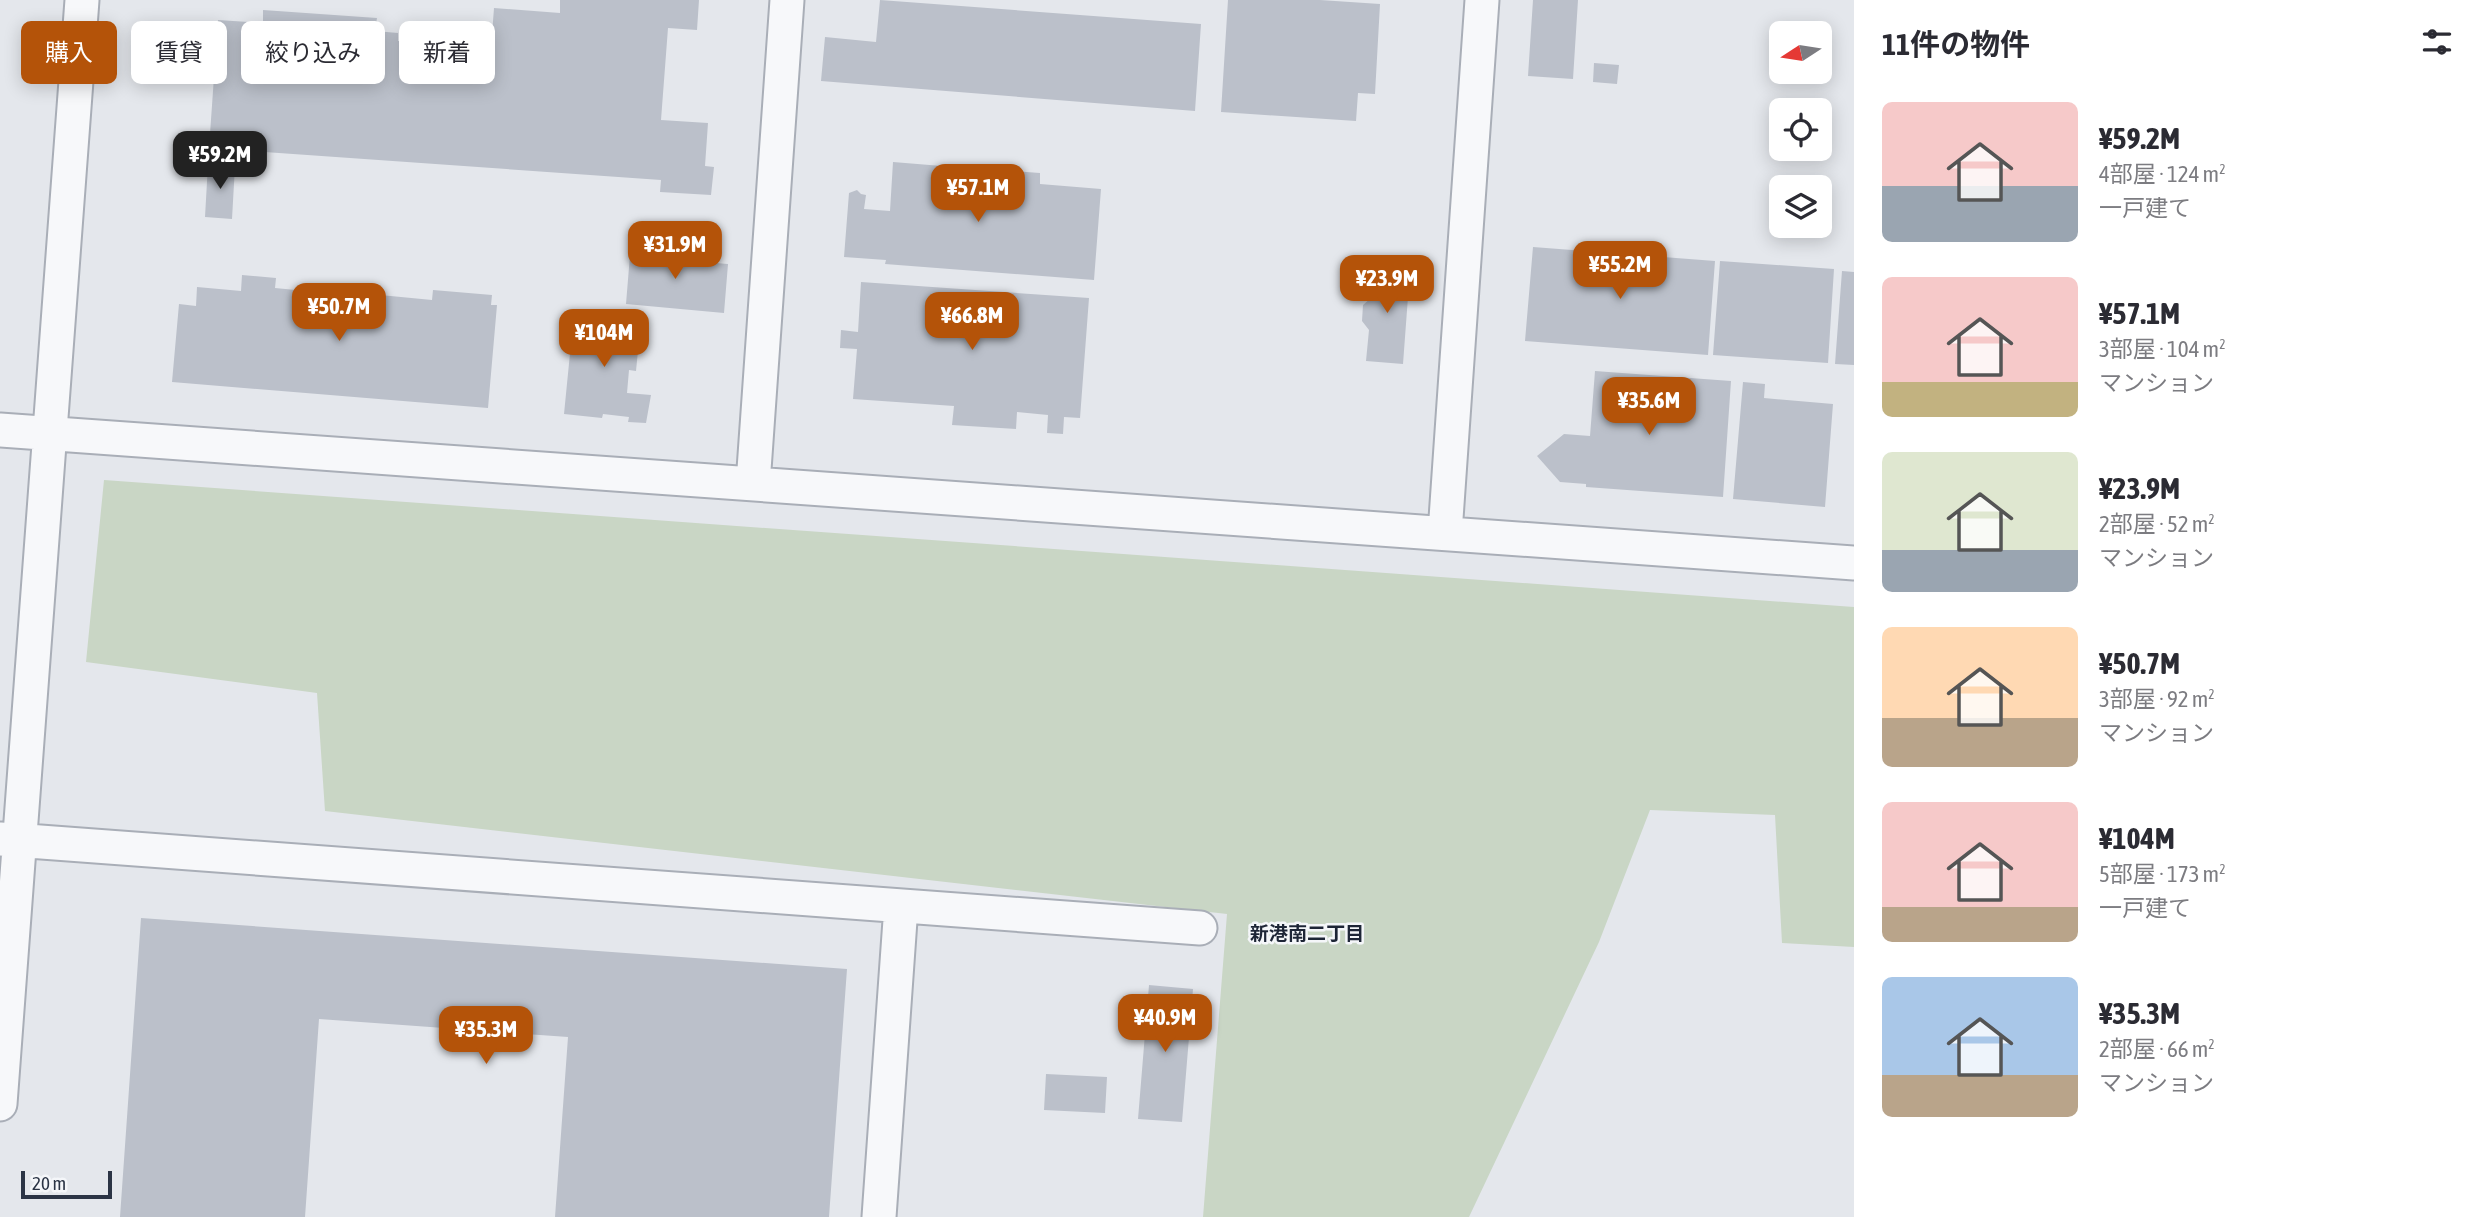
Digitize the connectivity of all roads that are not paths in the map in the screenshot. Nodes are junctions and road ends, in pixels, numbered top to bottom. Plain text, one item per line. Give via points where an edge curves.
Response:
1 (82, 0) edge
2 (787, 0) edge
3 (1482, 0) edge
4 (0, 429) edge
5 (50, 434) junction
6 (753, 484) junction
7 (1445, 533) junction
8 (1854, 563) edge
9 (10, 840) edge
10 (901, 906) junction
11 (1200, 929) dead end
12 (0, 1104) edge
13 (878, 1217) edge

1 - 5 street
2 - 6 street
3 - 7 street
4 - 5 street
5 - 6 street
5 - 9 street
6 - 7 street
7 - 8 street
9 - 10 street
9 - 12 street
10 - 11 street
10 - 13 street

